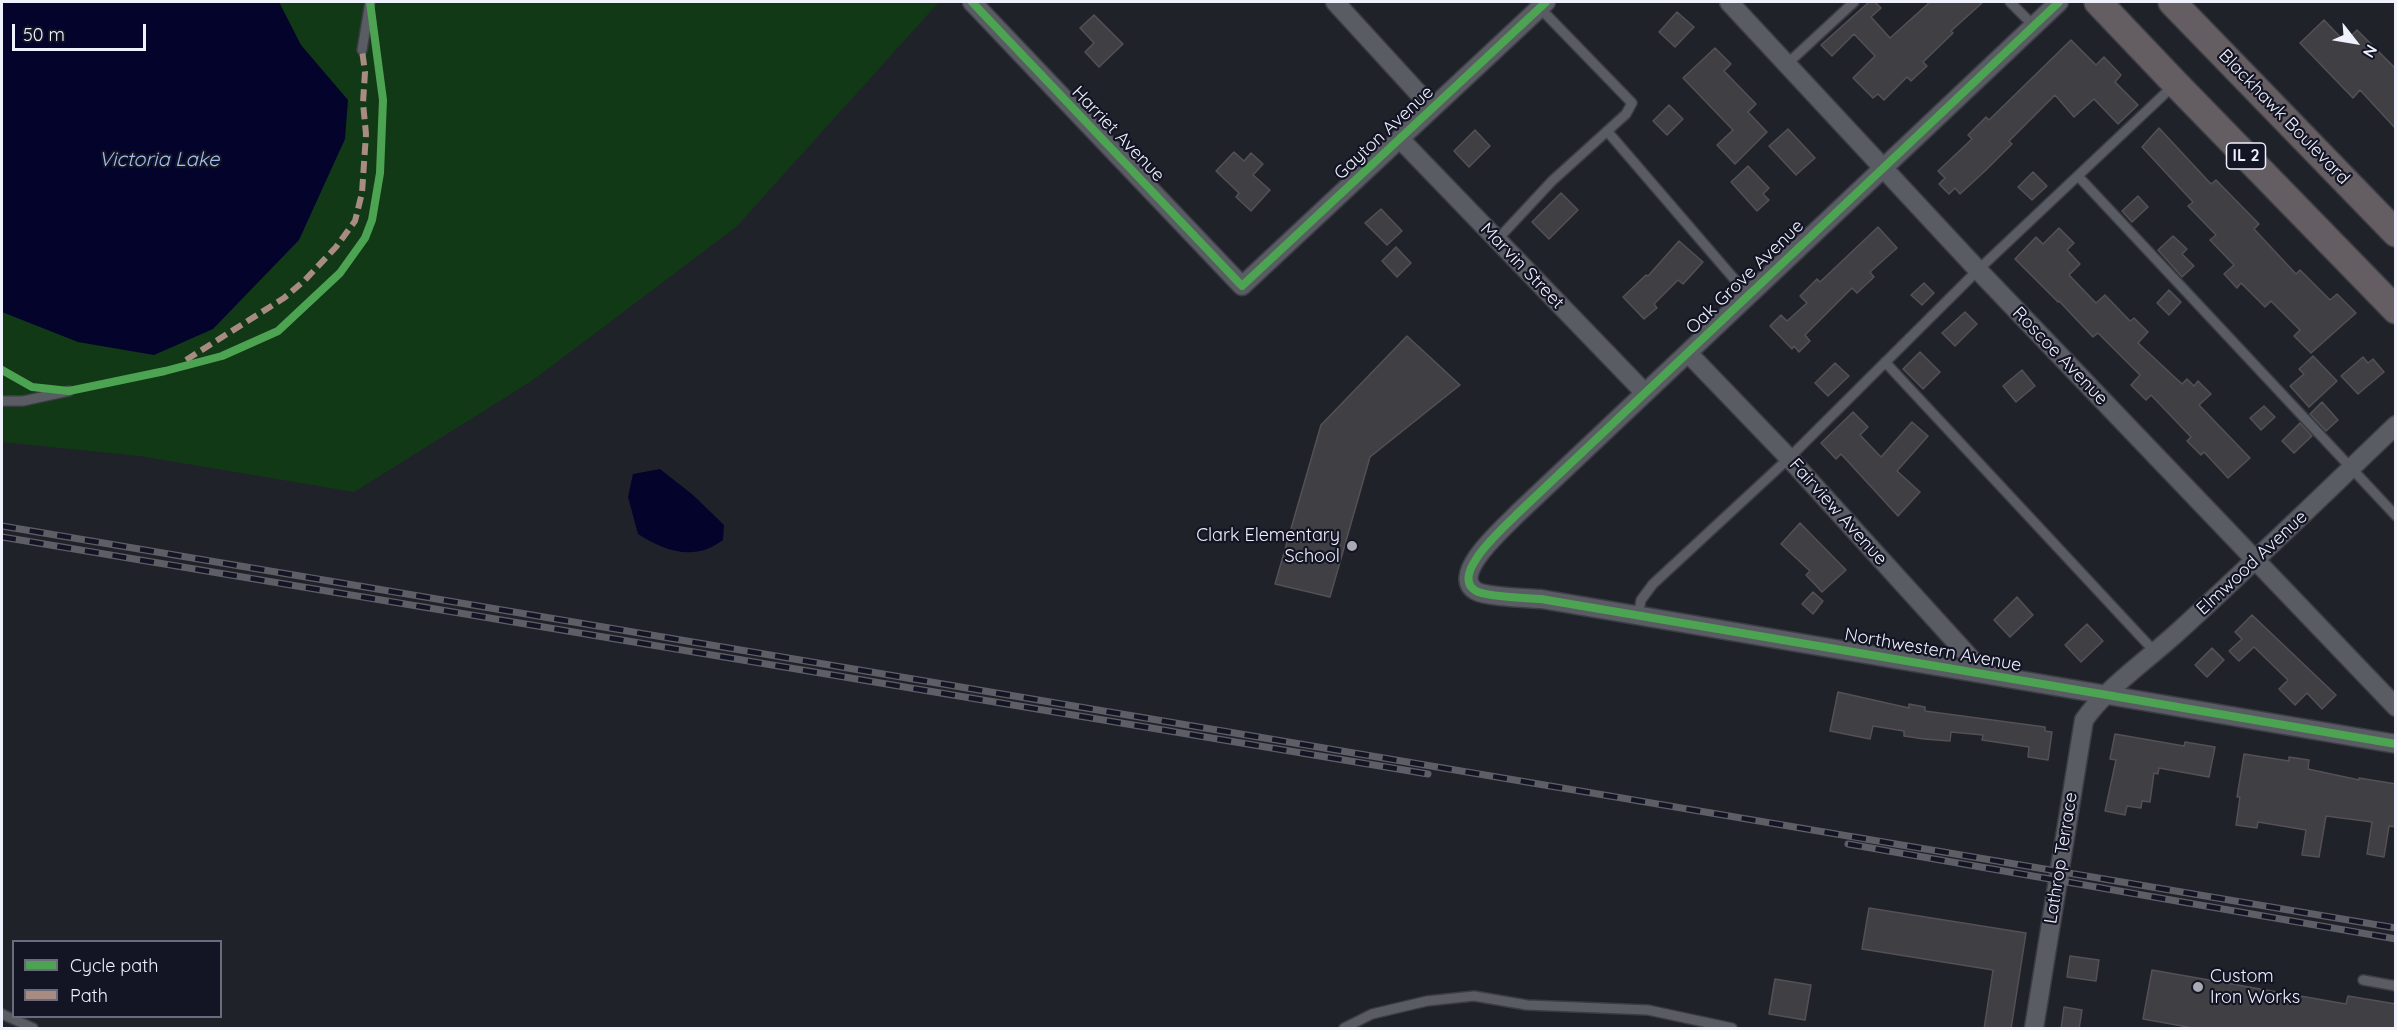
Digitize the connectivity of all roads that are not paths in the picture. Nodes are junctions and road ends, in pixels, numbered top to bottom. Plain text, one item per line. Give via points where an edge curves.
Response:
1 (370, 2) edge
2 (972, 2) edge
3 (1335, 2) edge
4 (1729, 2) edge
5 (1854, 2) edge
6 (2010, 2) edge
7 (2059, 2) edge
8 (2098, 2) edge
9 (2172, 2) edge
10 (1540, 4) edge
11 (2033, 25) junction
12 (362, 50) dead end
13 (1787, 64) junction
14 (2175, 84) junction
15 (1432, 108) junction
16 (1607, 131) junction
17 (1400, 139) junction
18 (1883, 167) junction
19 (2078, 176) junction
20 (2396, 233) edge
21 (1497, 240) junction
22 (1978, 270) junction
23 (1242, 286) joint
24 (1748, 295) junction
25 (2396, 310) edge
26 (1688, 352) junction
27 (1885, 362) junction
28 (69, 392) dead end
29 (1644, 392) junction
30 (2, 401) edge
31 (2396, 425) edge
32 (1789, 458) junction
33 (2352, 467) junction
34 (2396, 516) edge
35 (2255, 561) junction
36 (1470, 584) joint
37 (1638, 616) junction
38 (2156, 653) junction
39 (1985, 674) junction
40 (2104, 696) junction
41 (2396, 707) edge
42 (2396, 744) edge
43 (2363, 980) dead end
44 (2396, 986) edge
45 (2, 1014) edge
46 (33, 1029) edge
47 (1344, 1029) edge
48 (1732, 1029) edge
49 (2034, 1029) edge

1 - 12 lane
2 - 23 street, Harriet Avenue
3 - 15 street
4 - 13 street, Roscoe Avenue
5 - 13 lane
6 - 11 lane
7 - 11 street, Oak Grove Avenue
8 - 14 main road, IL 2
9 - 20 main road, Blackhawk Boulevard
10 - 15 street, Gayton Avenue
10 - 16 lane via 1632,103
11 - 18 street, Oak Grove Avenue
13 - 18 street, Roscoe Avenue
14 - 19 lane
14 - 25 main road, IL 2
15 - 17 street, Gayton Avenue
16 - 21 lane
16 - 24 lane
17 - 21 street, Marvin Street
17 - 23 street, Gayton Avenue
18 - 22 street, Roscoe Avenue
18 - 24 street, Oak Grove Avenue
19 - 22 lane
19 - 33 lane
21 - 29 street, Marvin Street
22 - 27 lane
22 - 35 street, Roscoe Avenue
24 - 26 street, Oak Grove Avenue
26 - 29 street, Oak Grove Avenue
26 - 32 street, Fairview Avenue
27 - 32 lane
27 - 38 lane
28 - 30 lane
29 - 36 street, Oak Grove Avenue via 1517,514 1475,560 1468,575
31 - 33 street, Elmwood Avenue
32 - 37 lane via 1653,584 1641,600
32 - 39 street, Fairview Avenue
33 - 34 lane
33 - 35 street, Elmwood Avenue
35 - 38 street, Elmwood Avenue
35 - 41 street, Roscoe Avenue
36 - 37 street, Northwestern Avenue via 1478,593 1541,599
37 - 39 street, Northwestern Avenue
38 - 40 street, Elmwood Avenue
39 - 40 street, Northwestern Avenue
40 - 42 street, Northwestern Avenue
40 - 49 street, Lathrop Terrace via 2084,720 2081,731
43 - 44 lane
45 - 46 lane
47 - 48 lane via 1372,1014 1427,1001 1474,996 1527,1005 1648,1010

